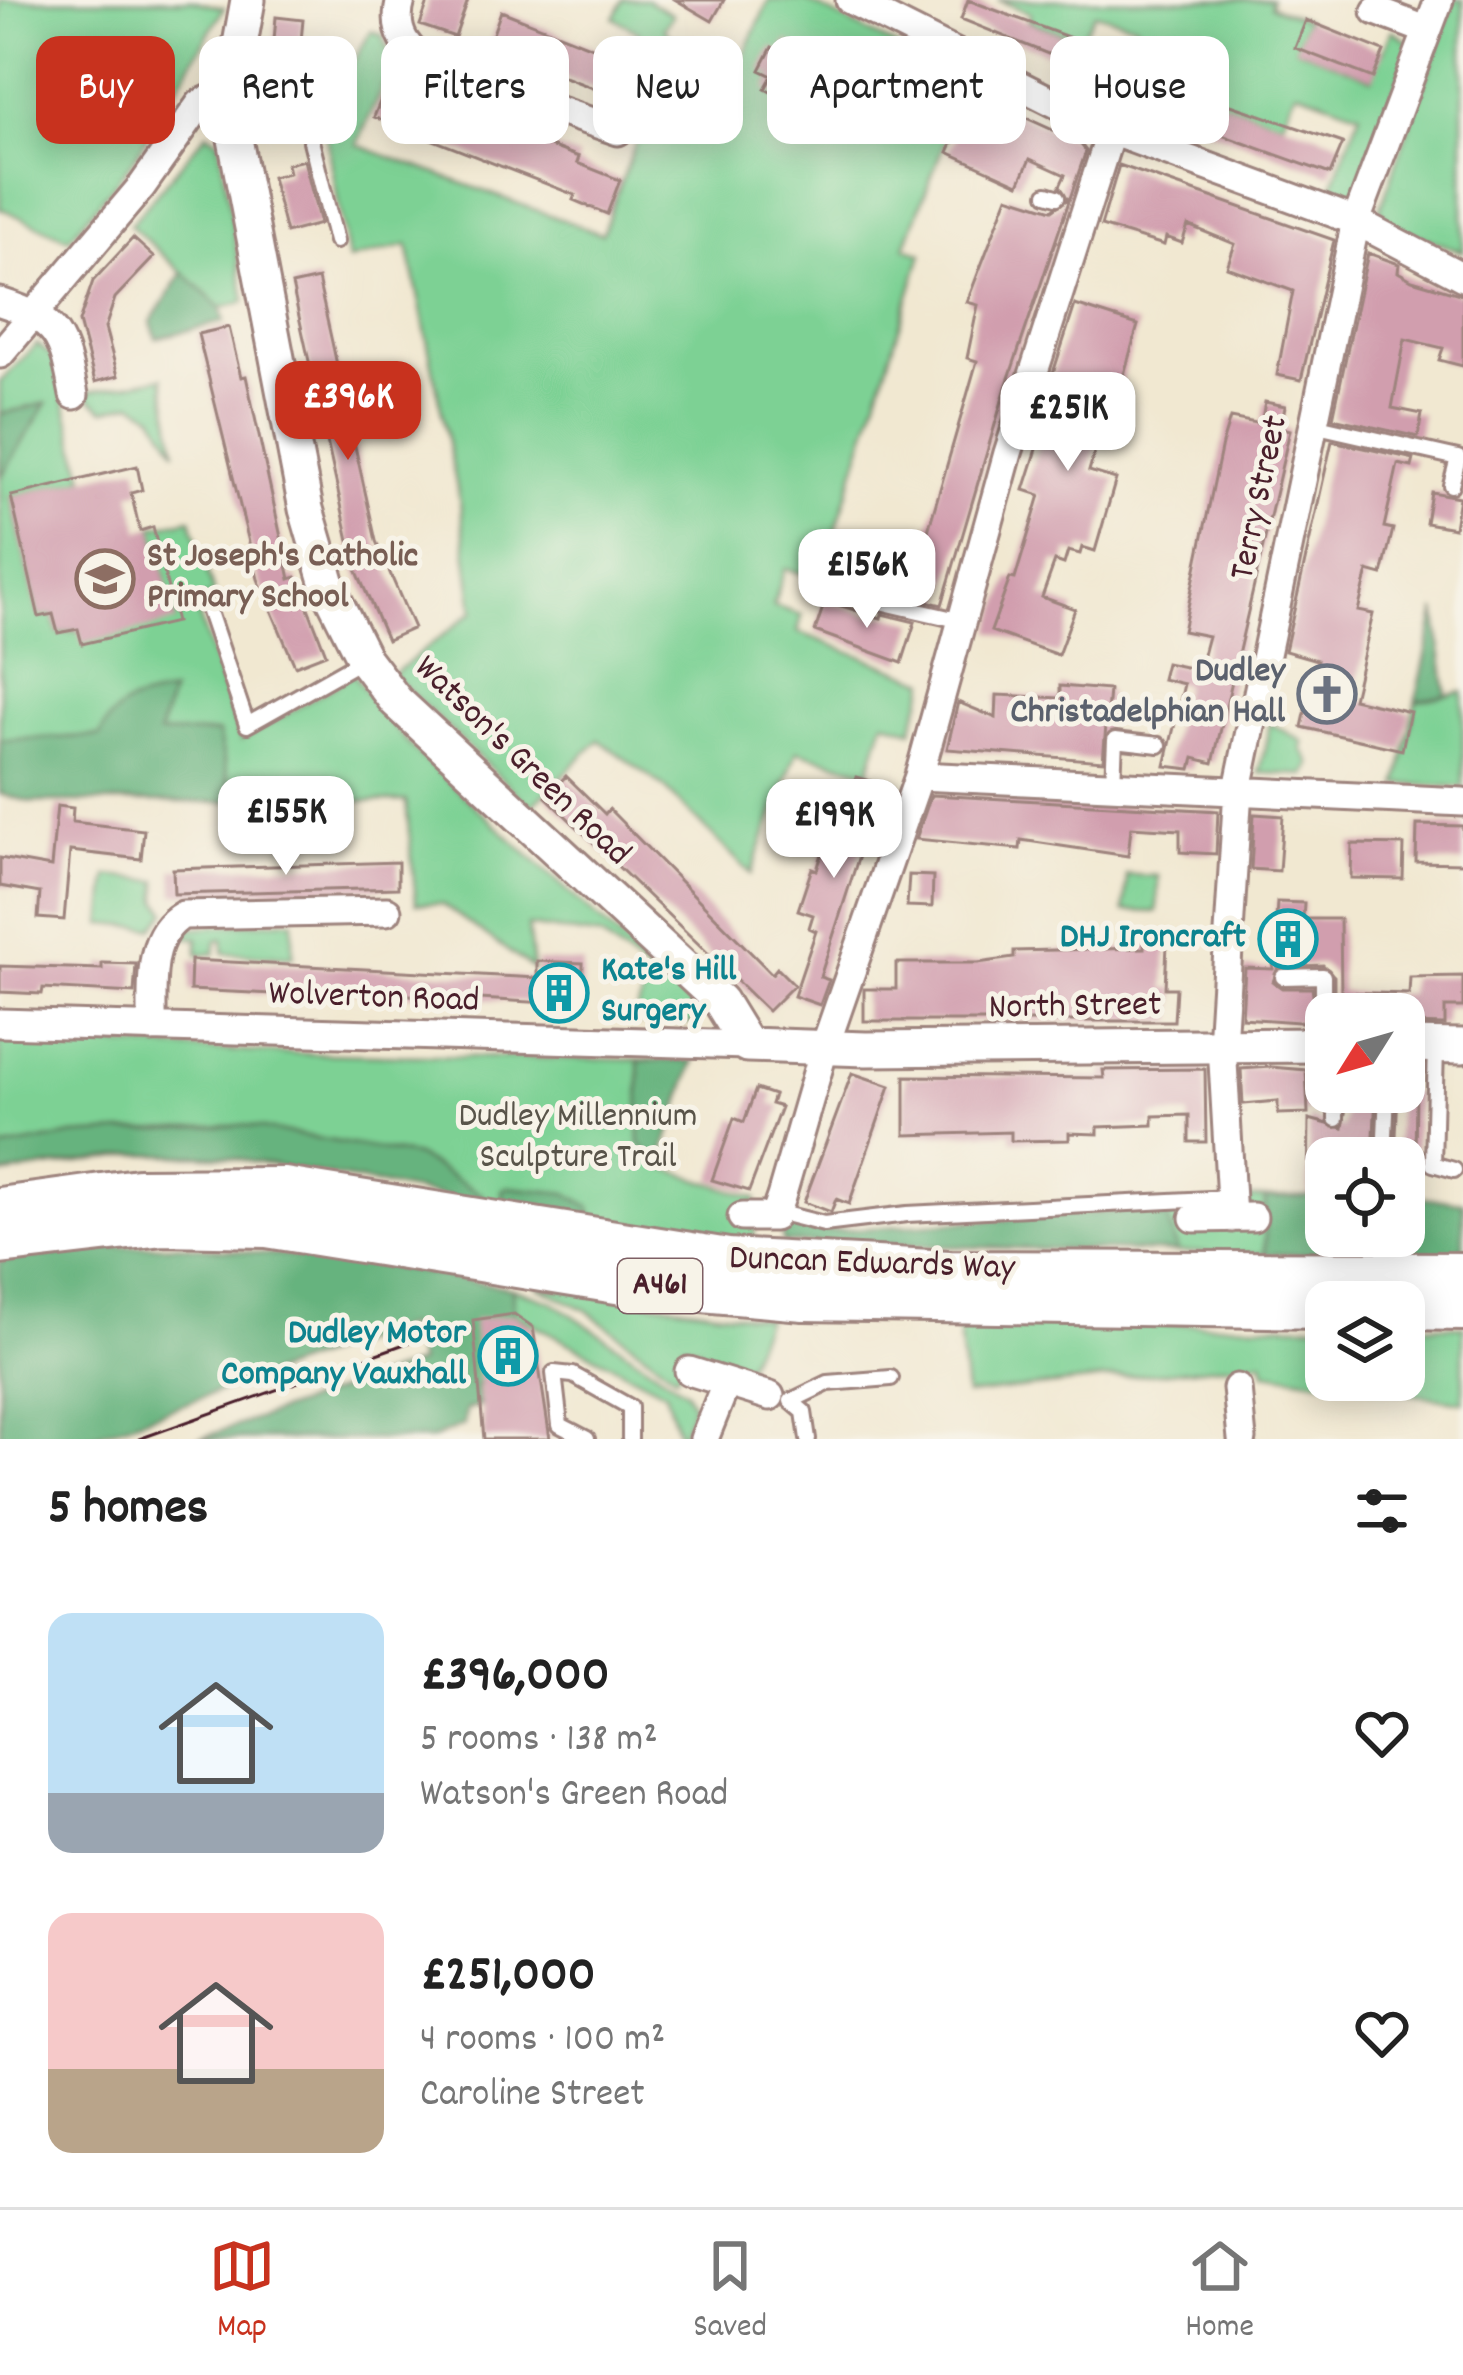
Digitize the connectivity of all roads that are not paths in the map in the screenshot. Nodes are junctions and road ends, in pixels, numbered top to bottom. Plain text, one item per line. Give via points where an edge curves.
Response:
1 (248, 0) edge
2 (401, 0) edge
3 (850, 0) edge
4 (1439, 0) edge
5 (1376, 11) dead end
6 (1426, 30) junction
7 (242, 36) edge
8 (1050, 100) edge
9 (199, 105) edge
10 (593, 122) edge
11 (238, 144) edge
12 (312, 144) edge
13 (1105, 144) edge
14 (1146, 144) edge
15 (1356, 221) junction
16 (336, 241) dead end
17 (1463, 277) edge
18 (0, 302) edge
19 (37, 314) junction
20 (0, 354) edge
21 (74, 395) dead end
22 (1313, 425) junction
23 (1451, 485) dead end
24 (824, 589) dead end
25 (206, 603) dead end
26 (962, 621) junction
27 (364, 659) junction
28 (1160, 745) dead end
29 (919, 776) junction
30 (1113, 783) junction
31 (1238, 789) junction
32 (1463, 802) edge
33 (387, 911) dead end
34 (1282, 976) dead end
35 (1323, 993) edge
36 (0, 1023) edge
37 (152, 1028) junction
38 (1305, 1040) edge
39 (747, 1045) junction
40 (1222, 1045) junction
41 (1434, 1046) edge
42 (824, 1049) junction
43 (1336, 1113) edge
44 (1336, 1119) dead end
45 (1454, 1170) dead end
46 (164, 1190) junction
47 (0, 1192) edge
48 (0, 1209) edge
49 (775, 1211) junction
50 (1238, 1211) junction
51 (742, 1217) dead end
52 (1194, 1218) dead end
53 (0, 1243) edge
54 (1463, 1274) edge
55 (1305, 1307) edge
56 (1425, 1308) edge
57 (1463, 1309) edge
58 (689, 1371) dead end
59 (891, 1378) dead end
60 (726, 1384) junction
61 (1237, 1388) dead end
62 (781, 1399) junction
63 (587, 1439) edge
64 (630, 1439) edge
65 (704, 1439) edge
66 (808, 1439) edge
67 (1242, 1439) edge

1 - 7 street, Watson's Green Road
2 - 10 street via 397,16 410,53
3 - 8 street
4 - 6 street, Terry Street
5 - 6 street
6 - 15 street, Terry Street
9 - 19 street
11 - 27 street, Watson's Green Road via 306,509 330,591
12 - 16 lane
13 - 26 street via 1080,203
14 - 15 street
15 - 17 street
15 - 22 street, Terry Street
18 - 19 street
19 - 20 street
19 - 21 street via 65,347
22 - 23 lane via 1458,458
22 - 31 street, Terry Street
24 - 26 lane
25 - 27 lane via 247,725
26 - 29 street
27 - 39 street, Watson's Green Road via 396,701 720,1001
28 - 30 lane via 1115,740
29 - 30 street
29 - 42 street
30 - 31 street
31 - 32 street
31 - 40 street, Terry Street
33 - 37 street via 183,915 155,952
34 - 35 lane via 1323,976
36 - 37 street, Wolverton Road
37 - 39 street, Wolverton Road
38 - 40 street, North Street
39 - 42 street, North Street
40 - 42 street, North Street
40 - 50 street, Terry Street
41 - 45 lane via 1433,1164
42 - 49 street
43 - 44 lane
46 - 47 highway via 118,1175
46 - 48 highway, Duncan Edwards Way / A461
46 - 54 highway, Duncan Edwards Way / A461 via 284,1189 748,1262 950,1272
49 - 50 lane via 824,1224 907,1214
49 - 51 street
50 - 52 street
53 - 55 highway, Duncan Edwards Way / A461 via 163,1224 267,1226 623,1283 804,1299
56 - 57 highway
58 - 60 street
59 - 62 lane via 828,1383
60 - 62 street
60 - 65 street
61 - 67 street
62 - 66 lane via 804,1412
63 - 64 lane via 560,1425 550,1395 554,1373 630,1407

